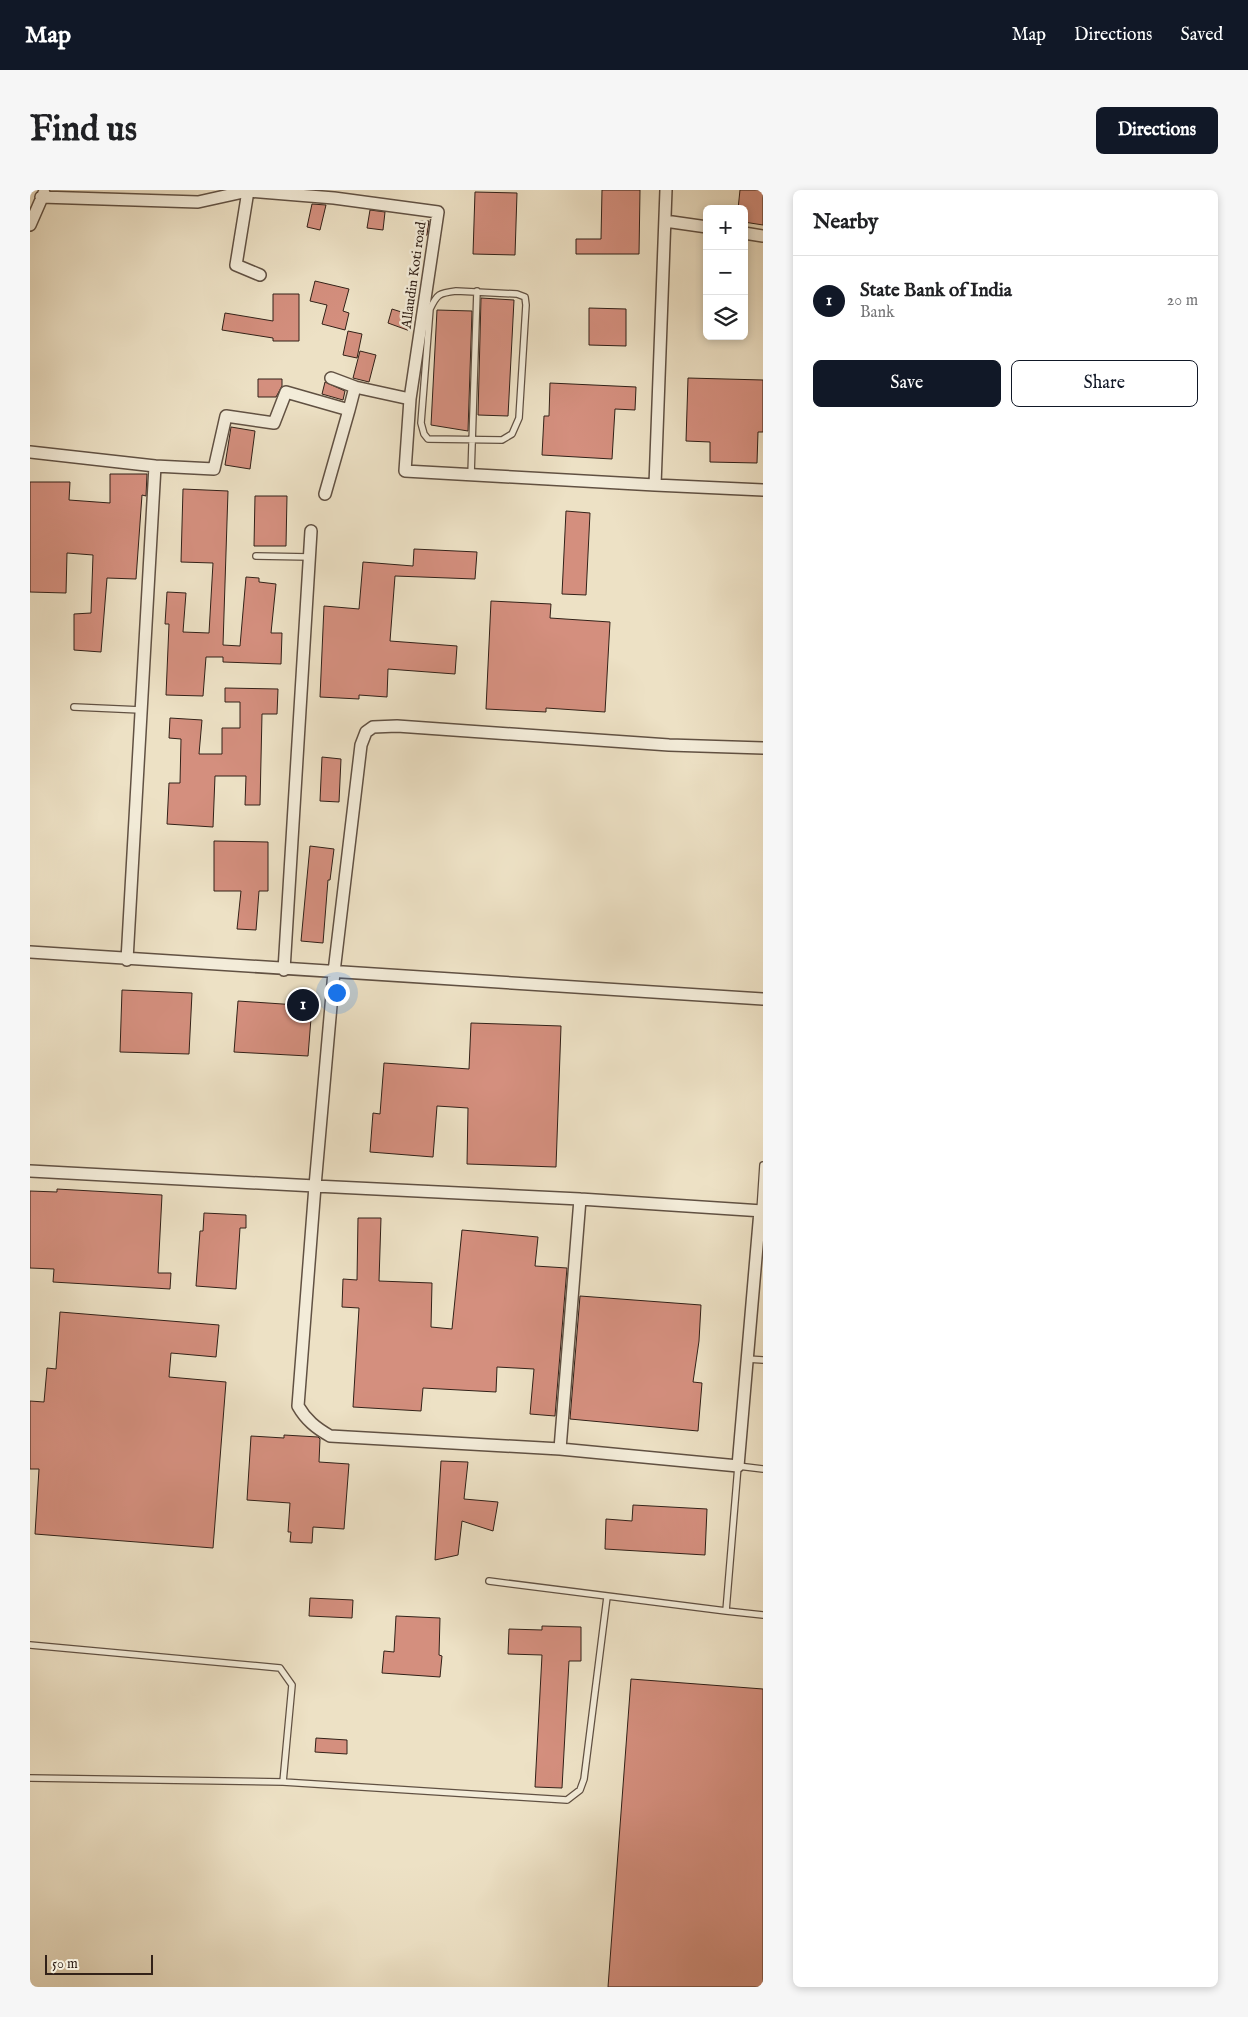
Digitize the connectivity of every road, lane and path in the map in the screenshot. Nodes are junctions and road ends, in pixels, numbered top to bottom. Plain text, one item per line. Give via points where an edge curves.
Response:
1 (666, 190) edge
2 (248, 191) edge
3 (43, 194) edge
4 (134, 195) edge
5 (665, 220) junction
6 (30, 225) edge
7 (703, 226) edge
8 (748, 234) edge
9 (763, 236) edge
10 (260, 275) dead end
11 (477, 291) junction
12 (331, 378) dead end
13 (355, 387) junction
14 (410, 399) junction
15 (349, 410) junction
16 (471, 440) junction
17 (30, 452) edge
18 (155, 466) junction
19 (471, 475) junction
20 (656, 485) junction
21 (763, 490) edge
22 (325, 494) dead end
23 (311, 531) dead end
24 (256, 556) dead end
25 (310, 557) junction
26 (74, 707) dead end
27 (141, 710) junction
28 (763, 748) edge
29 (30, 952) edge
30 (127, 960) junction
31 (284, 970) junction
32 (334, 972) junction
33 (763, 999) edge
34 (763, 1165) edge
35 (30, 1170) edge
36 (315, 1186) junction
37 (580, 1199) junction
38 (761, 1211) edge
39 (747, 1359) junction
40 (763, 1360) edge
41 (560, 1449) junction
42 (738, 1466) junction
43 (763, 1469) edge
44 (489, 1581) dead end
45 (607, 1597) junction
46 (726, 1610) junction
47 (763, 1615) edge
48 (30, 1645) edge
49 (30, 1778) edge
50 (283, 1782) junction

1 - 5 street
2 - 4 street, Allaudin Koti road via 198,202
2 - 10 street via 236,265
2 - 14 street, Allaudin Koti road via 438,212
3 - 4 street, Allaudin Koti road
3 - 6 street
5 - 7 street
5 - 20 street
8 - 9 street
11 - 16 lane
11 - 16 lane via 517,294 525,297 526,305 516,427 502,440
11 - 16 lane via 442,293 430,309 421,416 428,439
12 - 13 street
13 - 14 street
13 - 15 street
14 - 19 street, Allaudin Koti road via 405,471
15 - 18 street via 286,392 274,423 226,416 214,469
15 - 22 street
16 - 19 lane
17 - 18 street
18 - 27 street
19 - 20 street
20 - 21 street
23 - 25 street
24 - 25 lane
25 - 31 street
26 - 27 lane
27 - 30 street
28 - 32 street via 669,745 397,726 373,728 366,732 361,745
29 - 30 street
30 - 31 street
31 - 32 street
32 - 33 street
32 - 36 street
34 - 38 lane
35 - 36 street
36 - 37 street
36 - 41 street via 298,1406 304,1417 330,1436
37 - 38 street
37 - 41 street
38 - 39 street
39 - 40 lane
39 - 42 street
41 - 42 street
42 - 43 lane
42 - 46 lane
44 - 45 lane
45 - 46 lane
45 - 50 lane via 584,1779 580,1790 567,1800
46 - 47 lane
48 - 50 lane via 280,1668 292,1685
49 - 50 lane

